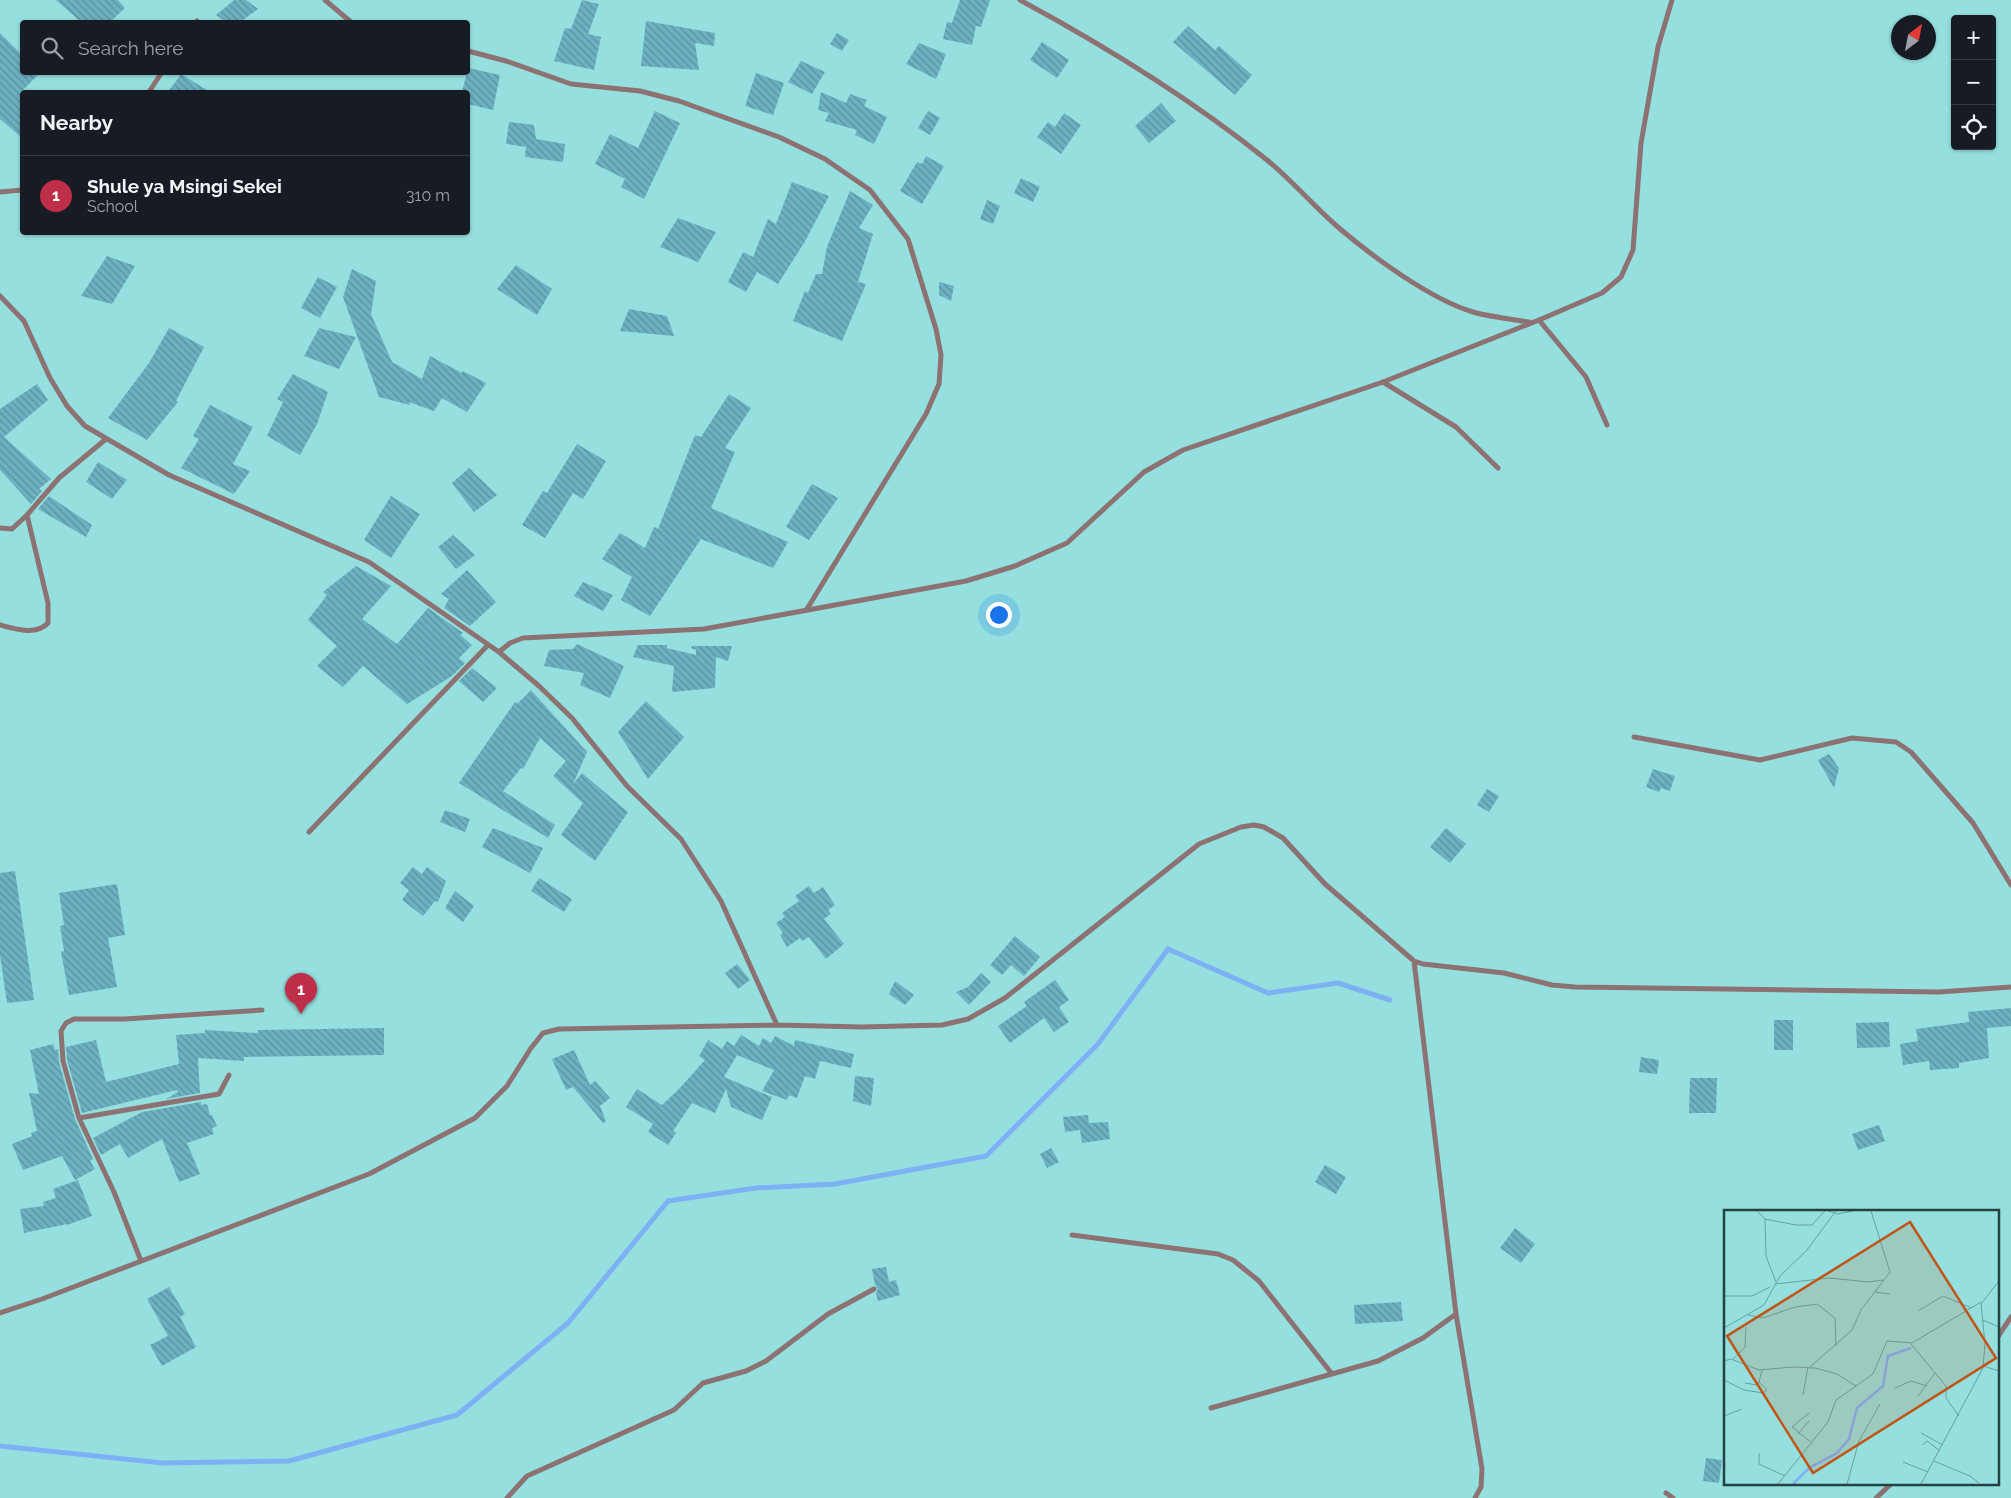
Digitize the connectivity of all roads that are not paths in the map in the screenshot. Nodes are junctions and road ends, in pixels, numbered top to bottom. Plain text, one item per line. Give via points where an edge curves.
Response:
1 (325, 0) edge
2 (1020, 0) edge
3 (1672, 0) edge
4 (349, 20) edge
5 (470, 52) edge
6 (160, 75) edge
7 (150, 90) edge
8 (20, 190) edge
9 (0, 192) edge
10 (0, 296) edge
11 (1539, 320) junction
12 (1530, 323) junction
13 (1383, 382) junction
14 (1607, 425) dead end
15 (106, 439) junction
16 (1498, 468) dead end
17 (27, 515) junction
18 (0, 528) edge
19 (807, 609) junction
20 (0, 625) edge
21 (488, 645) junction
22 (499, 652) junction
23 (1634, 738) dead end
24 (309, 832) dead end
25 (2011, 885) edge
26 (1414, 961) junction
27 (2011, 987) edge
28 (262, 1010) dead end
29 (777, 1025) junction
30 (230, 1075) dead end
31 (79, 1118) junction
32 (1072, 1235) dead end
33 (141, 1261) junction
34 (874, 1288) dead end
35 (0, 1313) edge
36 (1456, 1314) junction
37 (2011, 1316) edge
38 (1998, 1336) edge
39 (1332, 1374) junction
40 (1211, 1408) dead end
41 (1888, 1486) edge
42 (1666, 1493) dead end
43 (507, 1498) edge
44 (1475, 1498) edge
45 (1673, 1498) edge
46 (1876, 1498) edge

1 - 4 street
2 - 12 street via 1143,70 1234,135 1269,161 1338,228 1390,266 1453,305
3 - 11 street via 1658,47 1641,143 1634,250 1628,265 1621,277 1602,292
5 - 19 street via 570,84 640,91 679,101 779,137 825,159 870,190 908,240 936,329 941,356 939,384 926,414
6 - 7 street
8 - 9 street
10 - 15 street via 24,321 50,378 67,406 85,426
11 - 12 street
11 - 14 street via 1586,377
12 - 13 street
13 - 16 street via 1456,427
13 - 19 street via 1182,450 1144,472 1067,543 1015,566 966,582
15 - 17 street via 59,478
15 - 21 street via 169,475 370,562
17 - 18 street via 12,529
17 - 20 street via 48,603 48,622 44,627 26,631
19 - 22 street via 704,629 523,638
21 - 22 street
21 - 24 street
22 - 29 street via 572,718 627,786 681,839 721,901
23 - 25 street via 1760,760 1852,738 1896,742 1911,752 1974,823
26 - 27 street via 1513,975 1563,986 1939,992
26 - 29 street via 1325,884 1283,838 1264,827 1242,826 1199,844 1005,998 968,1019 932,1025
26 - 36 street
28 - 31 street via 74,1019 66,1023 61,1031 63,1061
29 - 33 street via 559,1029 543,1033 507,1086 475,1118 369,1174
30 - 31 street via 219,1094
31 - 33 street via 114,1192
32 - 39 street via 1218,1254 1233,1260 1259,1281
33 - 35 street
34 - 43 street via 828,1314 766,1361 746,1371 704,1382 674,1410 527,1476
36 - 39 street via 1402,1349
36 - 44 street via 1482,1469 1481,1487
37 - 38 street
39 - 40 street
41 - 46 street
42 - 45 street

